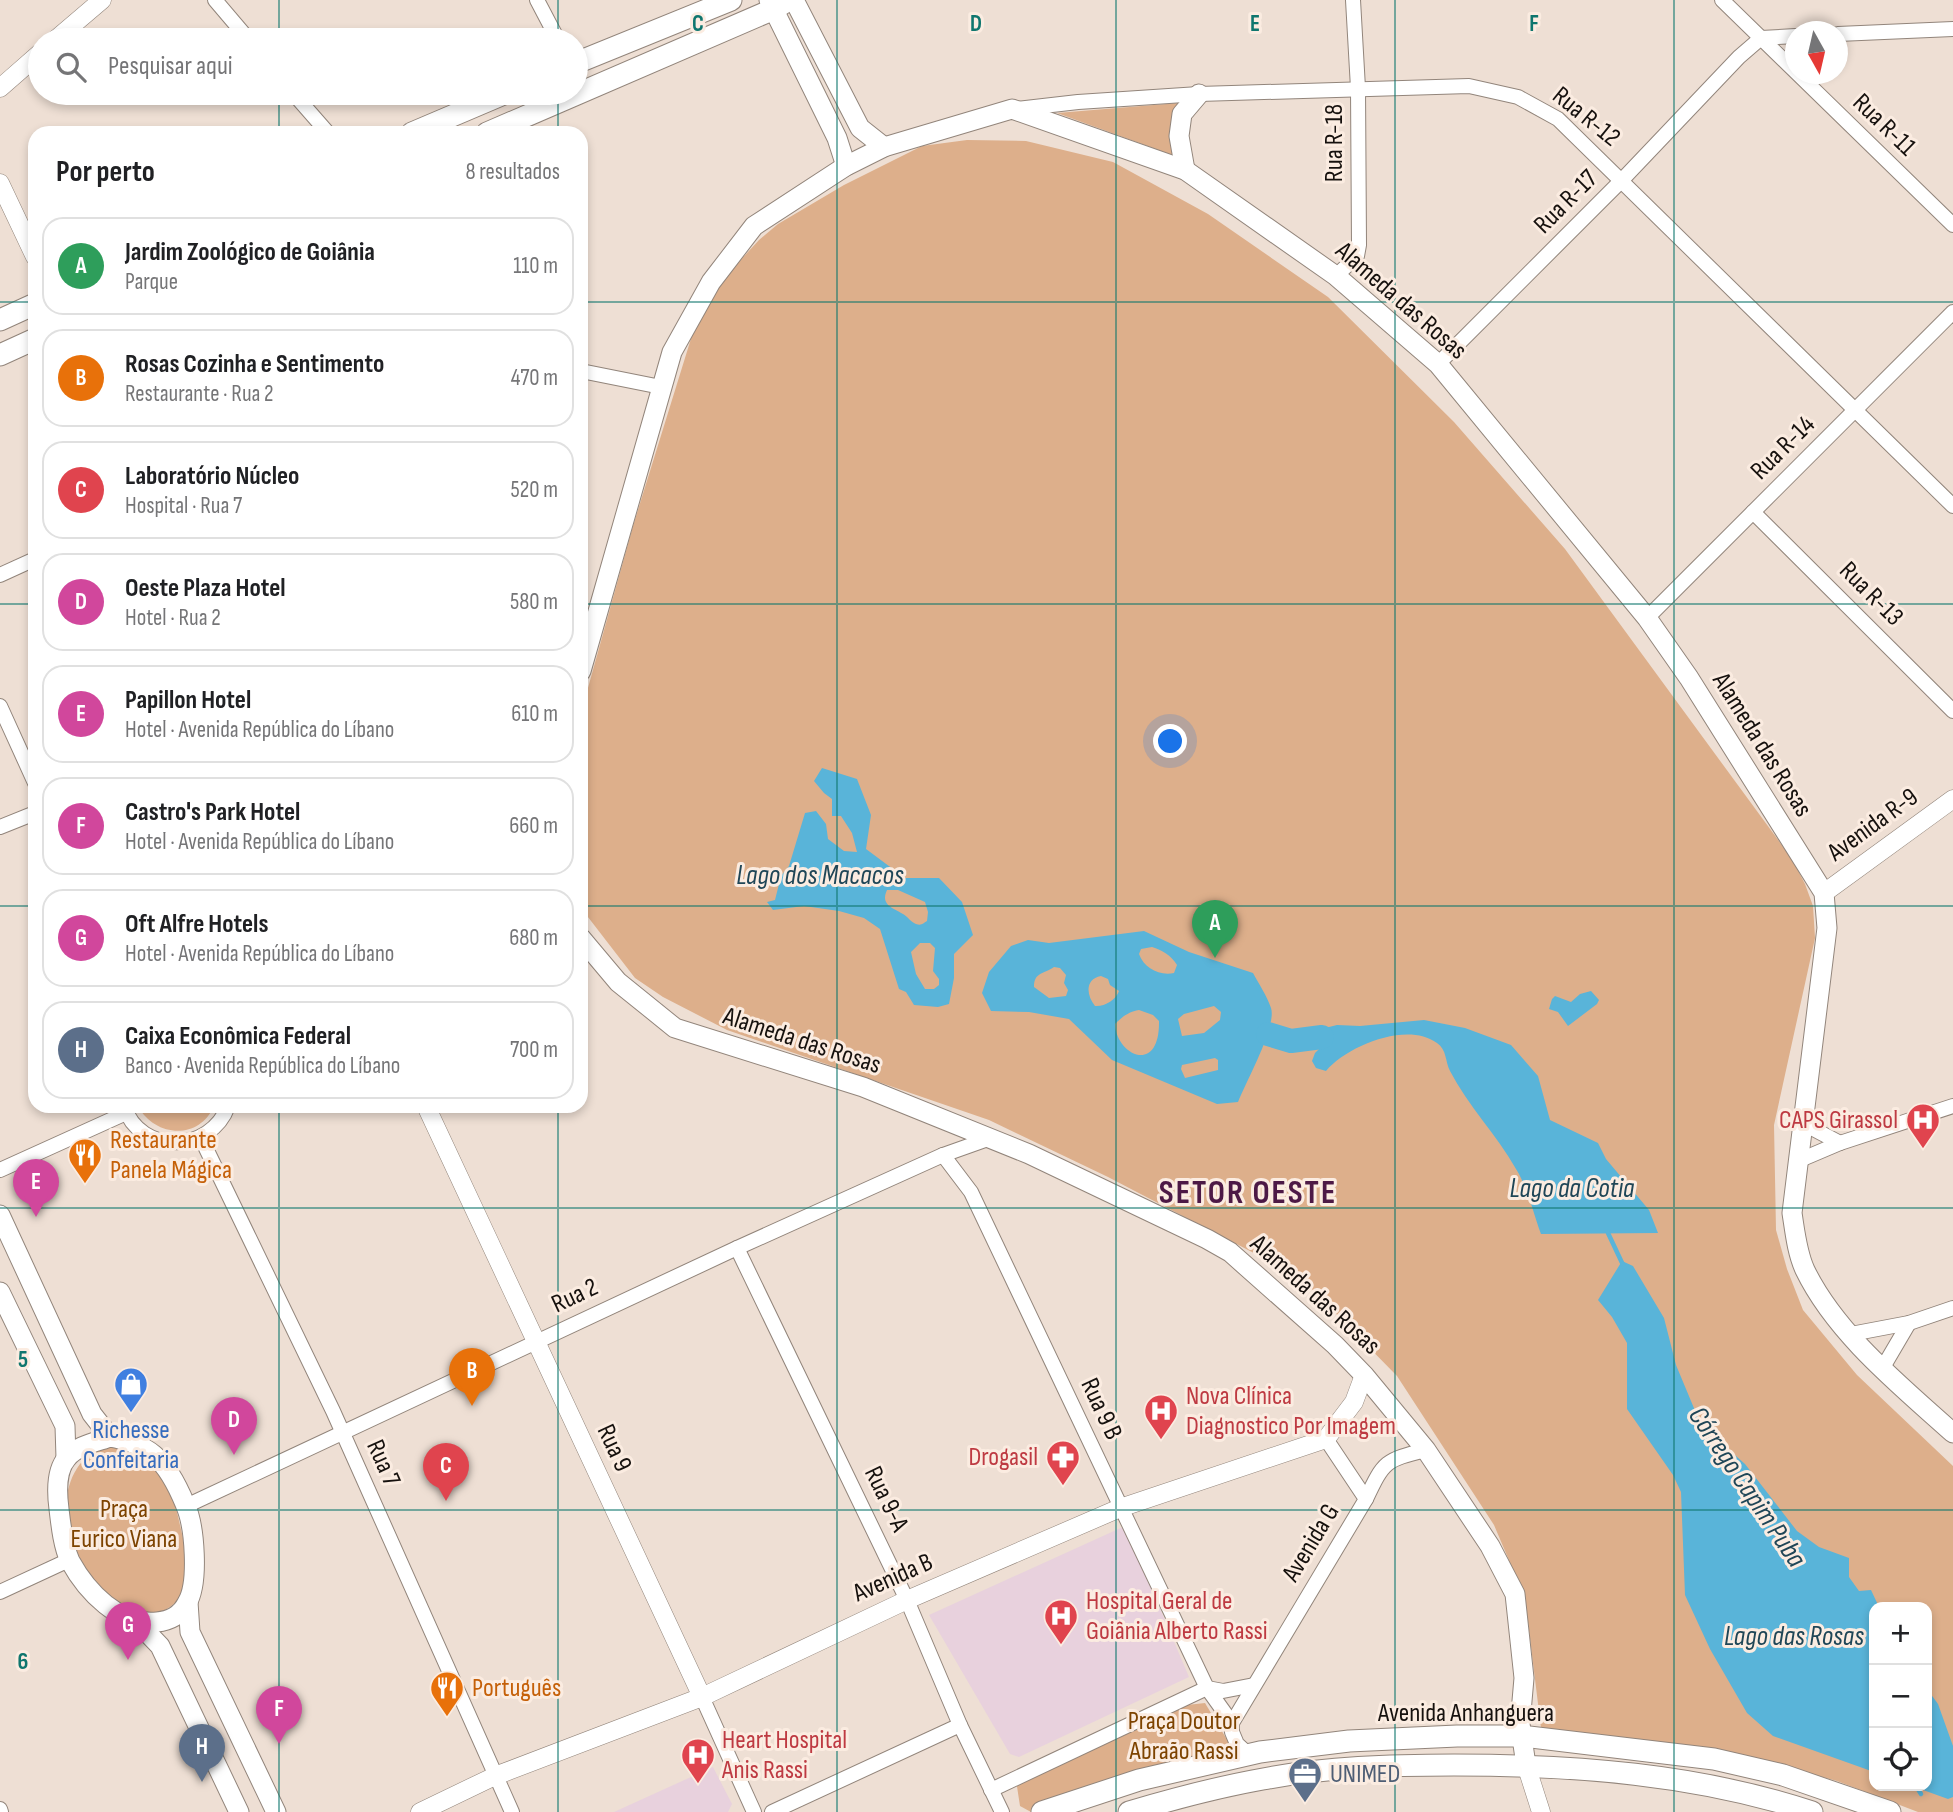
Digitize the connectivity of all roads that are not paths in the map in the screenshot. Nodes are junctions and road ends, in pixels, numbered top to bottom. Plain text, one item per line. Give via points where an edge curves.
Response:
1 (102, 0) edge
2 (215, 0) edge
3 (537, 0) edge
4 (732, 0) edge
5 (794, 0) edge
6 (1353, 0) edge
7 (1722, 0) edge
8 (777, 3) edge
9 (69, 28) edge
10 (239, 28) edge
11 (552, 28) edge
12 (1953, 29) edge
13 (1848, 34) edge
14 (1785, 37) edge
15 (1761, 38) junction
16 (588, 58) edge
17 (28, 64) edge
18 (588, 87) edge
19 (0, 88) edge
20 (1358, 88) junction
21 (1199, 94) junction
22 (304, 105) edge
23 (478, 105) edge
24 (549, 105) edge
25 (1012, 109) junction
26 (322, 126) edge
27 (428, 126) edge
28 (502, 126) edge
29 (860, 128) junction
30 (837, 138) junction
31 (884, 147) junction
32 (846, 166) junction
33 (1185, 170) junction
34 (1622, 180) junction
35 (0, 183) edge
36 (1953, 225) edge
37 (28, 242) edge
38 (1336, 276) junction
39 (28, 307) edge
40 (1953, 312) edge
41 (0, 320) edge
42 (28, 342) edge
43 (0, 355) edge
44 (1438, 364) junction
45 (588, 372) edge
46 (661, 387) junction
47 (1855, 410) junction
48 (1953, 506) edge
49 (1753, 512) junction
50 (28, 562) edge
51 (0, 575) edge
52 (1647, 618) junction
53 (588, 646) edge
54 (0, 706) edge
55 (1953, 711) edge
56 (28, 768) edge
57 (1953, 799) edge
58 (28, 816) edge
59 (0, 827) edge
60 (1824, 893) junction
61 (588, 946) edge
62 (1953, 1106) edge
63 (119, 1113) edge
64 (127, 1113) edge
65 (226, 1113) edge
66 (429, 1113) edge
67 (1804, 1124) junction
68 (201, 1138) junction
69 (988, 1139) junction
70 (1840, 1143) junction
71 (943, 1156) junction
72 (1800, 1160) junction
73 (0, 1170) edge
74 (0, 1215) edge
75 (737, 1248) junction
76 (0, 1292) edge
77 (1953, 1308) edge
78 (43, 1310) junction
79 (1909, 1323) junction
80 (15, 1324) junction
81 (1851, 1334) junction
82 (535, 1341) junction
83 (1882, 1369) junction
84 (1364, 1375) junction
85 (342, 1432) junction
86 (1953, 1433) edge
87 (110, 1437) junction
88 (1326, 1439) junction
89 (1426, 1450) junction
90 (66, 1458) junction
91 (1366, 1499) junction
92 (187, 1506) junction
93 (1120, 1508) junction
94 (69, 1560) junction
95 (0, 1592) edge
96 (907, 1600) junction
97 (188, 1602) junction
98 (138, 1623) junction
99 (1254, 1685) junction
100 (1207, 1688) junction
101 (702, 1697) junction
102 (1232, 1723) junction
103 (960, 1725) junction
104 (1521, 1736) junction
105 (1240, 1752) junction
106 (1526, 1765) junction
107 (495, 1776) junction
108 (991, 1790) junction
109 (239, 1812) edge
110 (276, 1812) edge
111 (420, 1812) edge
112 (512, 1812) edge
113 (754, 1812) edge
114 (772, 1812) edge
115 (1002, 1812) edge
116 (1042, 1812) edge
117 (1129, 1812) edge
118 (1541, 1812) edge
119 (1812, 1812) edge
120 (1890, 1812) edge

1 - 9 street
2 - 10 street
3 - 11 street
4 - 16 main road
5 - 29 main road
6 - 20 street, Rua R-18
7 - 15 street, Rua R-11
8 - 18 main road
8 - 30 main road
12 - 13 street
14 - 15 street
15 - 34 street, Rua R-17
15 - 36 street, Rua R-11
17 - 19 street
20 - 21 street, Rua R-12
20 - 34 street, Rua R-12 via 1469,86 1518,97 1558,119
20 - 38 street, Rua R-18 via 1359,245 1357,256
21 - 25 street, Rua R-12
21 - 33 main road via 1182,114 1179,136
22 - 26 street
23 - 27 main road
24 - 28 main road
25 - 31 main road
25 - 33 main road, Alameda das Rosas
29 - 30 main road
29 - 31 main road
30 - 32 main road
31 - 32 main road
32 - 46 main road via 754,226 711,282 672,352
33 - 38 main road, Alameda das Rosas
34 - 44 street, Rua R-17
34 - 47 street, Rua R-12
35 - 37 street
38 - 44 main road, Alameda das Rosas
39 - 41 main road
40 - 47 street, Rua R-14
42 - 43 main road
44 - 52 main road, Alameda das Rosas
45 - 46 street
46 - 53 main road
47 - 48 street, Rua R-12
47 - 49 street, Rua R-14
49 - 52 street, Rua R-14
49 - 55 street, Rua R-13
50 - 51 street
52 - 60 main road, Alameda das Rosas
54 - 56 street
57 - 60 street, Avenida R-9
58 - 59 street
60 - 67 main road, Alameda das Rosas via 1827,929
61 - 69 main road, Alameda das Rosas via 618,982 675,1028 863,1087
62 - 70 street
63 - 73 street
64 - 68 street via 150,1138 167,1143
65 - 68 street
66 - 82 street, Rua 9
67 - 70 street
67 - 72 main road, Alameda das Rosas
68 - 85 street, Rua 7
69 - 71 street, Rua 2
69 - 84 main road, Alameda das Rosas via 1029,1154 1230,1252
70 - 72 street
71 - 75 street, Rua 2
71 - 93 street, Rua 9 B via 971,1192
72 - 81 main road, Alameda das Rosas via 1792,1213 1796,1241 1821,1299
74 - 78 main road
75 - 82 street, Rua 2
75 - 96 street, Rua 9-A
76 - 80 main road
77 - 79 street
78 - 80 main road
78 - 87 main road via 92,1414
79 - 81 street
79 - 83 street
80 - 90 main road via 65,1426
81 - 83 main road, Alameda das Rosas
82 - 85 street, Rua 2
82 - 101 street, Rua 9
83 - 86 main road, Alameda das Rosas
84 - 88 street via 1354,1402
84 - 89 main road, Alameda das Rosas
85 - 92 street, Rua 2
85 - 107 street, Rua 7
87 - 90 main road via 87,1444
87 - 92 main road via 153,1454 166,1467
88 - 91 street, Avenida G
88 - 93 street, Avenida B
89 - 91 street, Avenida G via 1392,1458 1377,1474
89 - 104 main road, Alameda das Rosas via 1490,1546 1515,1594 1524,1678
90 - 94 main road via 56,1488
91 - 99 street, Avenida G
92 - 97 main road via 194,1574
93 - 96 street, Avenida B
93 - 100 street, Rua 9 B
94 - 95 street
94 - 98 main road via 105,1604
96 - 101 street, Avenida B
96 - 103 street, Rua 9-A
97 - 98 main road via 177,1616
97 - 110 main road via 190,1632
98 - 109 main road via 160,1646
99 - 100 street via 1223,1691
99 - 102 street, Avenida G
100 - 102 street, Rua 9 B
100 - 108 street
101 - 107 street, Avenida B
101 - 113 street, Rua 9
102 - 105 street
103 - 108 street, Rua 9-A
103 - 114 street
104 - 105 main road, Avenida Anhanguera via 1396,1738
104 - 106 main road, Alameda das Rosas
104 - 120 main road, Avenida Anhanguera via 1714,1759 1783,1775
105 - 116 main road, Avenida Anhanguera
106 - 117 main road, Avenida Anhanguera via 1327,1770 1264,1779
106 - 118 street
106 - 119 main road, Avenida Anhanguera via 1658,1777 1780,1801
107 - 111 street, Avenida B
107 - 112 street, Rua 7
108 - 115 street, Rua 9-A

